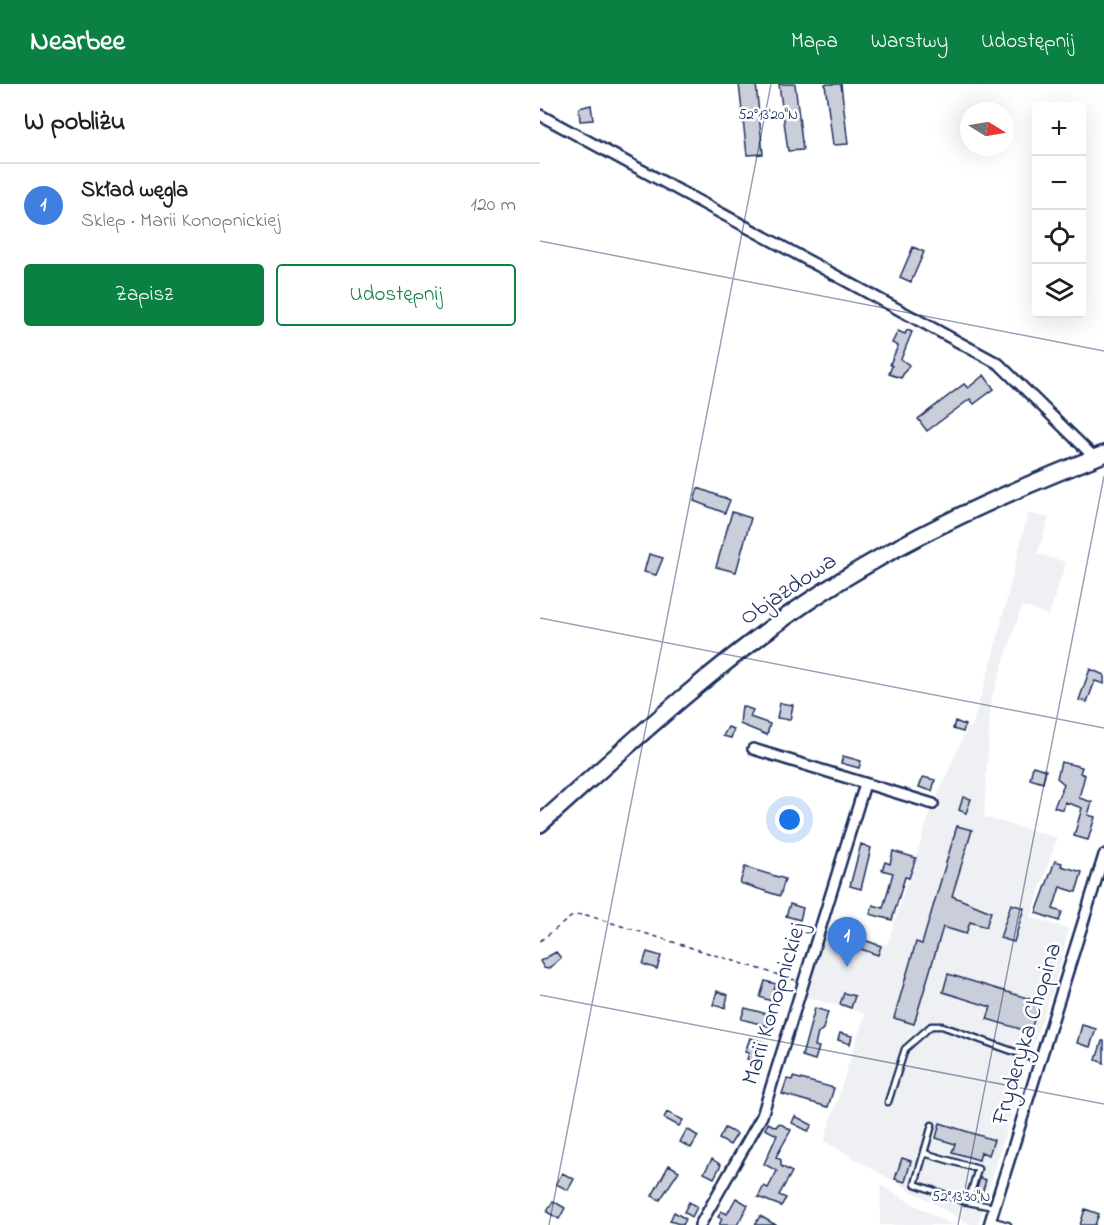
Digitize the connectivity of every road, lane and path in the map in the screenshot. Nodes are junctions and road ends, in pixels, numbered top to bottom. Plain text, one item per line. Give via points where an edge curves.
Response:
1 (540, 115) edge
2 (1100, 456) edge
3 (753, 749) dead end
4 (865, 784) junction
5 (933, 804) dead end
6 (540, 824) edge
7 (1104, 855) edge
8 (540, 941) edge
9 (801, 982) junction
10 (1040, 1061) junction
11 (888, 1102) dead end
12 (932, 1125) dead end
13 (924, 1153) junction
14 (968, 1202) junction
15 (994, 1207) junction
16 (990, 1222) edge
17 (700, 1225) edge
18 (1008, 1225) edge

1 - 2 street via 999,364
2 - 6 main road, Objazdowa via 946,522 814,598 710,675
3 - 4 street
4 - 5 street
4 - 9 street, Marii Konopnickiej
7 - 10 street, Fryderyka Chopina
8 - 9 path via 571,917 583,914
9 - 17 street, Marii Konopnickiej via 762,1116
10 - 11 lane via 942,1026 931,1026 905,1049
10 - 15 street, Fryderyka Chopina
12 - 13 lane
13 - 14 lane via 915,1184
13 - 14 lane via 978,1169
14 - 15 lane
15 - 16 street, Fryderyka Chopina
16 - 18 lane

